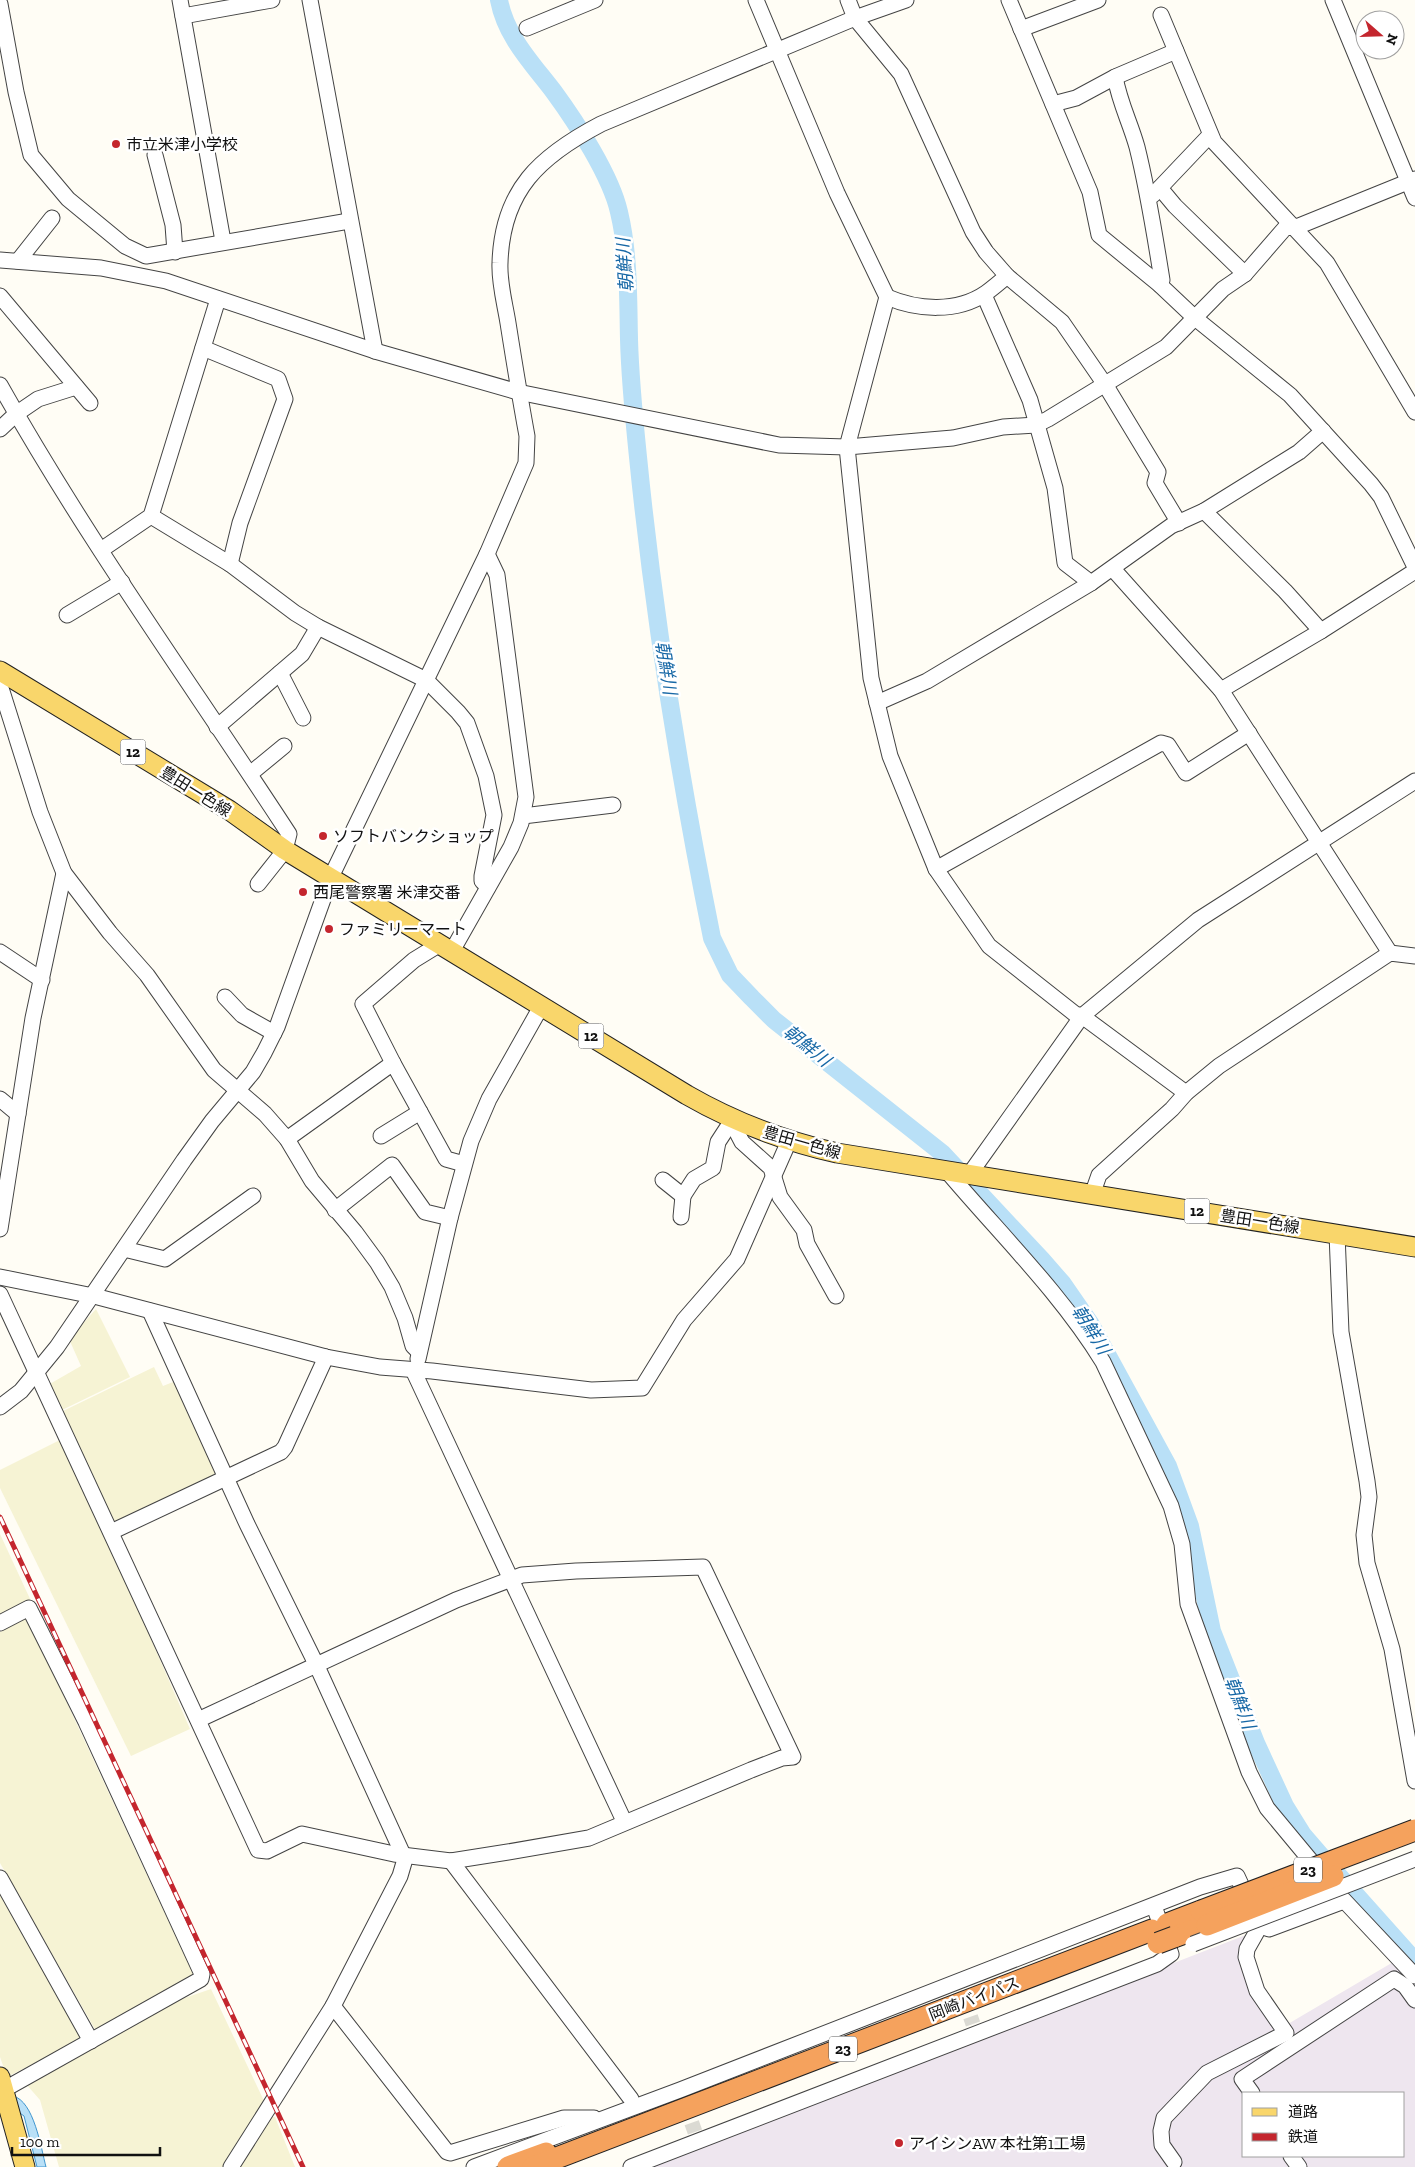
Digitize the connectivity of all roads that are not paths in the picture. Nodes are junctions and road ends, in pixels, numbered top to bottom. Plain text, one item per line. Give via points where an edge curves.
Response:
1 (180, 0) edge
2 (272, 0) edge
3 (310, 0) edge
4 (595, 0) edge
5 (756, 0) edge
6 (848, 0) edge
7 (906, 0) edge
8 (1009, 0) edge
9 (1098, 0) edge
10 (1334, 0) edge
11 (0, 4) edge
12 (1161, 14) dead end
13 (183, 16) junction
14 (856, 18) junction
15 (527, 28) dead end
16 (1021, 30) junction
17 (4, 51) edge
18 (777, 52) junction
19 (1176, 52) junction
20 (1115, 77) junction
21 (1053, 104) junction
22 (1210, 135) junction
23 (155, 155) dead end
24 (1412, 181) edge
25 (1160, 188) junction
26 (1147, 197) junction
27 (1415, 198) edge
28 (52, 218) dead end
29 (349, 221) junction
30 (1295, 227) junction
31 (223, 241) junction
32 (176, 252) junction
33 (0, 260) edge
34 (18, 261) junction
35 (1245, 274) junction
36 (1007, 276) junction
37 (1160, 285) junction
38 (984, 295) junction
39 (0, 296) edge
40 (887, 297) junction
41 (218, 299) junction
42 (1195, 318) junction
43 (203, 348) junction
44 (375, 351) junction
45 (0, 385) edge
46 (1106, 386) junction
47 (76, 387) junction
48 (518, 392) junction
49 (90, 403) dead end
50 (1415, 412) edge
51 (16, 414) junction
52 (1036, 425) junction
53 (0, 430) edge
54 (1323, 431) junction
55 (847, 447) junction
56 (1204, 511) junction
57 (152, 516) junction
58 (1179, 523) junction
59 (101, 550) junction
60 (487, 554) junction
61 (230, 564) junction
62 (1415, 566) edge
63 (1113, 569) junction
64 (1415, 571) edge
65 (122, 582) junction
66 (1091, 583) junction
67 (66, 615) dead end
68 (318, 627) junction
69 (1321, 631) junction
70 (0, 670) edge
71 (280, 673) junction
72 (426, 680) junction
73 (0, 684) edge
74 (1221, 690) junction
75 (877, 703) junction
76 (5, 715) edge
77 (303, 718) dead end
78 (217, 727) junction
79 (1249, 733) junction
80 (284, 746) dead end
81 (250, 774) junction
82 (1415, 781) edge
83 (613, 805) dead end
84 (523, 816) junction
85 (263, 836) junction
86 (1319, 842) junction
87 (285, 850) junction
88 (936, 869) junction
89 (64, 873) junction
90 (331, 877) junction
91 (258, 884) dead end
92 (488, 887) junction
93 (446, 947) junction
94 (0, 952) edge
95 (1390, 953) junction
96 (1415, 956) edge
97 (42, 980) junction
98 (225, 997) dead end
99 (542, 1005) junction
100 (1082, 1016) junction
101 (274, 1033) junction
102 (393, 1063) junction
103 (237, 1090) junction
104 (1186, 1093) junction
105 (0, 1099) edge
106 (420, 1112) junction
107 (18, 1114) junction
108 (730, 1120) junction
109 (381, 1136) dead end
110 (287, 1139) junction
111 (789, 1141) junction
112 (464, 1164) junction
113 (948, 1171) junction
114 (974, 1176) junction
115 (774, 1177) junction
116 (663, 1180) dead end
117 (1092, 1194) junction
118 (253, 1196) dead end
119 (683, 1196) junction
120 (335, 1210) junction
121 (681, 1216) dead end
122 (450, 1218) junction
123 (0, 1229) edge
124 (1337, 1234) junction
125 (1415, 1247) edge
126 (124, 1249) junction
127 (0, 1277) edge
128 (0, 1294) edge
129 (836, 1296) dead end
130 (91, 1297) junction
131 (150, 1312) junction
132 (419, 1352) junction
133 (326, 1357) junction
134 (415, 1370) junction
135 (36, 1373) junction
136 (0, 1407) edge
137 (227, 1478) junction
138 (111, 1532) junction
139 (512, 1579) junction
140 (0, 1623) edge
141 (316, 1664) junction
142 (198, 1720) junction
143 (1415, 1782) edge
144 (624, 1821) junction
145 (1415, 1830) edge
146 (1415, 1844) edge
147 (404, 1855) junction
148 (1415, 1859) edge
149 (451, 1861) junction
150 (1, 1882) edge
151 (1344, 1901) junction
152 (1154, 1906) junction
153 (1204, 1918) junction
154 (1260, 1926) junction
155 (1169, 1938) junction
156 (1415, 1976) edge
157 (1415, 2000) edge
158 (334, 2006) junction
159 (91, 2041) junction
160 (5, 2091) edge
161 (1251, 2092) edge
162 (631, 2099) dead end
163 (600, 2119) junction
164 (618, 2134) junction
165 (1174, 2162) dead end
166 (25, 2167) edge
167 (231, 2167) edge
168 (474, 2167) edge
169 (508, 2167) edge
170 (533, 2167) edge
171 (573, 2167) edge
172 (631, 2167) edge

1 - 13 street
2 - 13 street
3 - 29 street
4 - 15 street
5 - 18 street
6 - 14 street
7 - 14 street
8 - 16 street
9 - 16 street
10 - 24 street
11 - 17 street
12 - 19 street
13 - 31 street
14 - 18 street
14 - 36 street via 901,74 969,225
16 - 21 street
17 - 32 street via 31,155 68,199 124,246 146,256
18 - 40 street via 837,193
18 - 48 street via 601,124 567,142 543,161 515,195 502,235 500,265
19 - 20 street
19 - 22 street
20 - 21 street via 1076,98
20 - 26 street via 1119,100 1136,146
21 - 37 street via 1090,192 1098,232
22 - 25 street
22 - 30 street
23 - 32 street via 173,225
24 - 27 street
24 - 30 street
25 - 26 street
25 - 35 street
26 - 37 street via 1162,280
28 - 34 street
29 - 31 street
29 - 44 street
30 - 35 street via 1285,228
30 - 50 street via 1327,263
31 - 32 street
33 - 34 street
34 - 41 street via 126,272 166,281
35 - 42 street via 1224,289
36 - 38 street
36 - 46 street via 1062,322
37 - 42 street
38 - 40 street via 930,308 907,306
38 - 52 street via 1030,400
39 - 47 street
40 - 55 street
41 - 43 street
41 - 44 street
42 - 46 street via 1166,347
42 - 54 street via 1290,395
43 - 57 street
43 - 61 street via 278,379 285,399 240,523
44 - 48 street
45 - 51 street
46 - 52 street
46 - 58 street via 1158,472 1155,483
47 - 49 street
47 - 51 street via 38,400
48 - 55 street via 779,445
48 - 60 street via 527,436 526,463
51 - 53 street
51 - 59 street
52 - 55 street via 1003,427 953,438
52 - 66 street via 1055,488 1065,563
54 - 56 street via 1299,452
54 - 62 street via 1381,497
55 - 75 street via 870,668
56 - 58 street
56 - 69 street
57 - 59 street
57 - 61 street
58 - 63 street
59 - 65 street
60 - 72 street
60 - 84 street via 497,575 526,797
61 - 68 street
63 - 66 street
63 - 74 street
64 - 69 street
65 - 67 street
65 - 78 street
66 - 75 street via 927,680
68 - 71 street via 302,654
68 - 72 street
69 - 74 street
70 - 85 main road, 豊田一色線 / 12 via 229,810
71 - 77 street
71 - 78 street
72 - 90 street
72 - 92 street via 467,723 486,776 494,815 482,876
73 - 76 street
73 - 85 main road, 豊田一色線 / 12 via 224,821
74 - 79 street
75 - 88 street via 890,756
76 - 89 street
78 - 81 street
79 - 86 street
79 - 88 street via 1186,773 1168,745 1161,743
80 - 81 street
81 - 87 street via 289,834
82 - 86 street
83 - 84 street
84 - 92 street via 511,847
85 - 87 main road, 豊田一色線 / 12
86 - 95 street
86 - 100 street via 1198,920
87 - 90 main road, 豊田一色線 / 12
87 - 91 street
88 - 100 street via 989,946 1075,1014
89 - 97 street
89 - 103 street via 147,975 214,1070
90 - 93 main road, 豊田一色線 / 12
90 - 101 street
92 - 93 street
93 - 99 main road, 豊田一色線 / 12
93 - 102 street via 414,960 364,1004
94 - 97 street
95 - 96 street
95 - 104 street via 1219,1066
97 - 107 street via 31,1026
98 - 101 street via 242,1015
99 - 108 main road, 豊田一色線 / 12
99 - 112 street via 489,1099
100 - 104 street
100 - 114 street
101 - 103 street via 259,1062
102 - 106 street
102 - 110 street
103 - 110 street
103 - 126 street via 194,1146
104 - 117 street via 1172,1110 1099,1176
105 - 107 street
106 - 109 street
106 - 112 street via 446,1159
107 - 123 street
108 - 111 main road, 豊田一色線 / 12
108 - 115 street via 742,1142 763,1159
108 - 119 street via 715,1151 713,1168 694,1179
110 - 120 street via 312,1181
111 - 113 main road, 豊田一色線 / 12 via 837,1153
111 - 115 street
112 - 122 street
113 - 114 main road, 豊田一色線 / 12
113 - 151 street via 1033,1270 1091,1342 1103,1362 1171,1506 1182,1544 1188,1604 1253,1780 1266,1808
114 - 117 main road, 豊田一色線 / 12
115 - 129 street via 780,1197 804,1230 807,1244
115 - 134 street via 737,1259 684,1320 642,1388 591,1390
116 - 119 street
117 - 124 main road, 豊田一色線 / 12
118 - 126 street via 165,1259
119 - 121 street
120 - 122 street via 392,1165 424,1212
120 - 132 street via 355,1232 392,1287 413,1346
122 - 132 street
124 - 125 main road, 豊田一色線 / 12
124 - 143 street via 1340,1332 1368,1489 1364,1535 1366,1563 1392,1648
126 - 130 street
127 - 130 street
128 - 135 street via 26,1345
130 - 131 street
130 - 135 street
131 - 133 street
131 - 137 street
132 - 134 street
133 - 134 street
133 - 137 street via 285,1447
134 - 139 street
135 - 136 street via 21,1391
135 - 138 street
137 - 138 street
137 - 141 street
138 - 142 street
139 - 141 street via 456,1600
139 - 144 street
139 - 144 street via 534,1573 576,1570 704,1567 793,1757 782,1758
140 - 159 street via 29,1608 86,1722 202,1974 201,1978
141 - 142 street
141 - 147 street
142 - 147 street via 258,1850 267,1851 302,1834
144 - 149 street via 589,1838
145 - 153 highway, 岡崎バイパス / 23, bridge
146 - 153 highway, 岡崎バイパス / 23, bridge
147 - 149 street
147 - 158 street via 400,1876
148 - 155 street, bridge
149 - 162 street
150 - 159 street
151 - 154 street via 1269,1930
151 - 156 street
152 - 154 street via 1237,1876
152 - 155 street
152 - 163 street via 960,1988 681,2095
153 - 155 highway, 岡崎バイパス / 23
154 - 165 street via 1246,1957 1257,1991 1286,2034 1208,2073 1164,2118 1162,2145
155 - 164 highway, 岡崎バイパス / 23
155 - 171 highway, 岡崎バイパス / 23
155 - 172 street via 1157,1964 976,2029 697,2137
157 - 161 street via 1405,1986 1394,1979 1242,2079
158 - 163 street via 447,2152 564,2118
158 - 167 street
159 - 160 street
160 - 166 main road
163 - 168 street
164 - 169 highway, 23 via 562,2147
164 - 170 highway, 岡崎バイパス / 23

